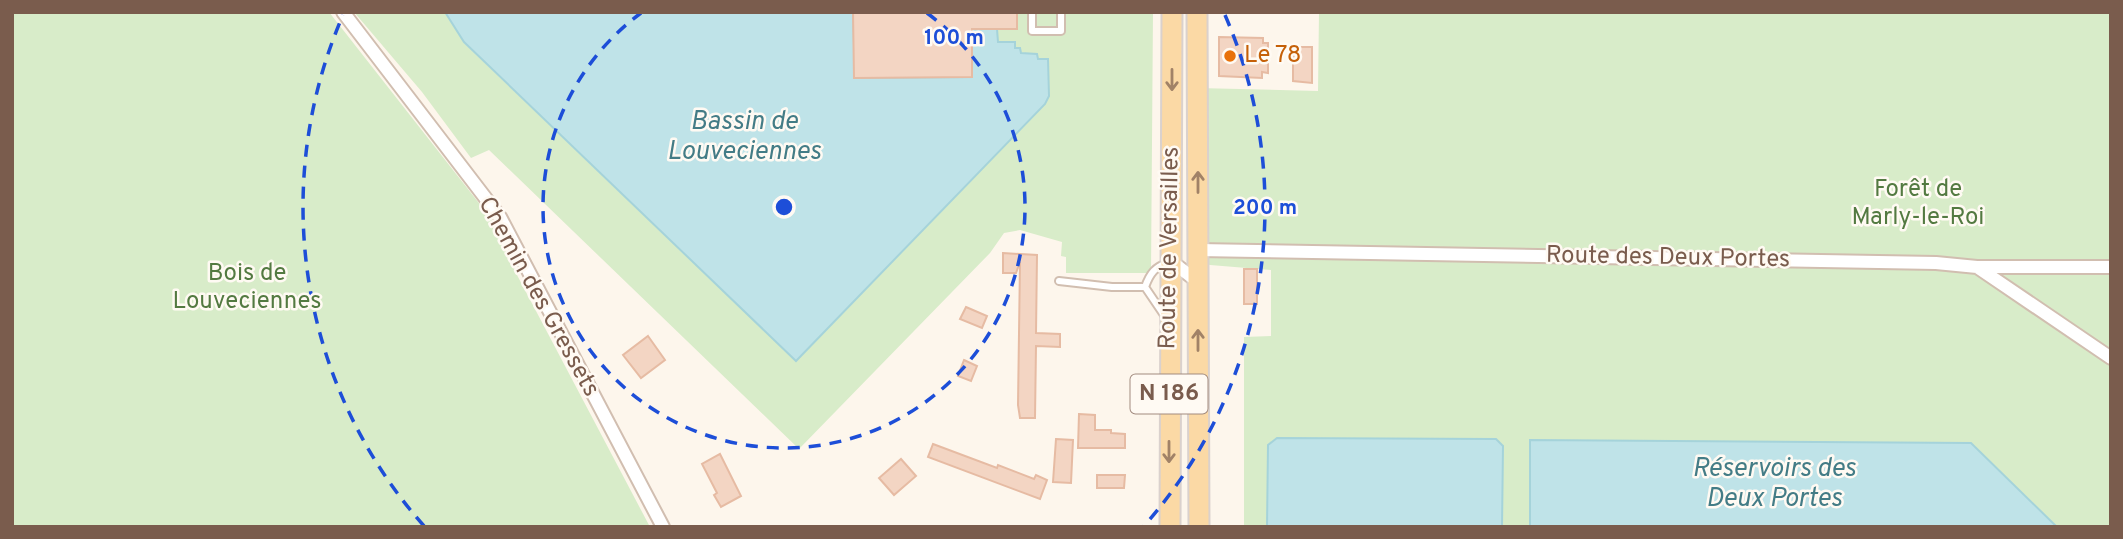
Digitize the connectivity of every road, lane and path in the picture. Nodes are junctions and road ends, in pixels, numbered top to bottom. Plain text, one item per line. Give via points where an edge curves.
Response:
1 (343, 12) edge
2 (1032, 12) edge
3 (1061, 12) edge
4 (1172, 12) edge
5 (1197, 12) edge
6 (1198, 250) junction
7 (1171, 261) junction
8 (1977, 267) junction
9 (2111, 267) edge
10 (1059, 281) dead end
11 (1198, 282) junction
12 (1146, 287) junction
13 (1169, 322) junction
14 (2111, 358) edge
15 (663, 527) edge
16 (1170, 527) edge
17 (1199, 527) edge

1 - 15 street, Chemin des Gressets via 499,217
2 - 3 lane via 1032,31 1061,31
4 -> 7 main road, Route de Versailles / N 186
6 -> 5 main road, Route de Versailles / N 186
6 - 8 street, Route des Deux Portes
6 - 11 main road, Route de Versailles / N 186
7 - 11 street
7 - 12 lane via 1150,273
7 - 13 main road, Route de Versailles / N 186
8 - 9 street
8 - 14 street, Route des Deux Portes
10 - 12 lane
17 -> 11 main road, Route de Versailles / N 186
12 - 13 lane
13 -> 16 main road, Route de Versailles / N 186

